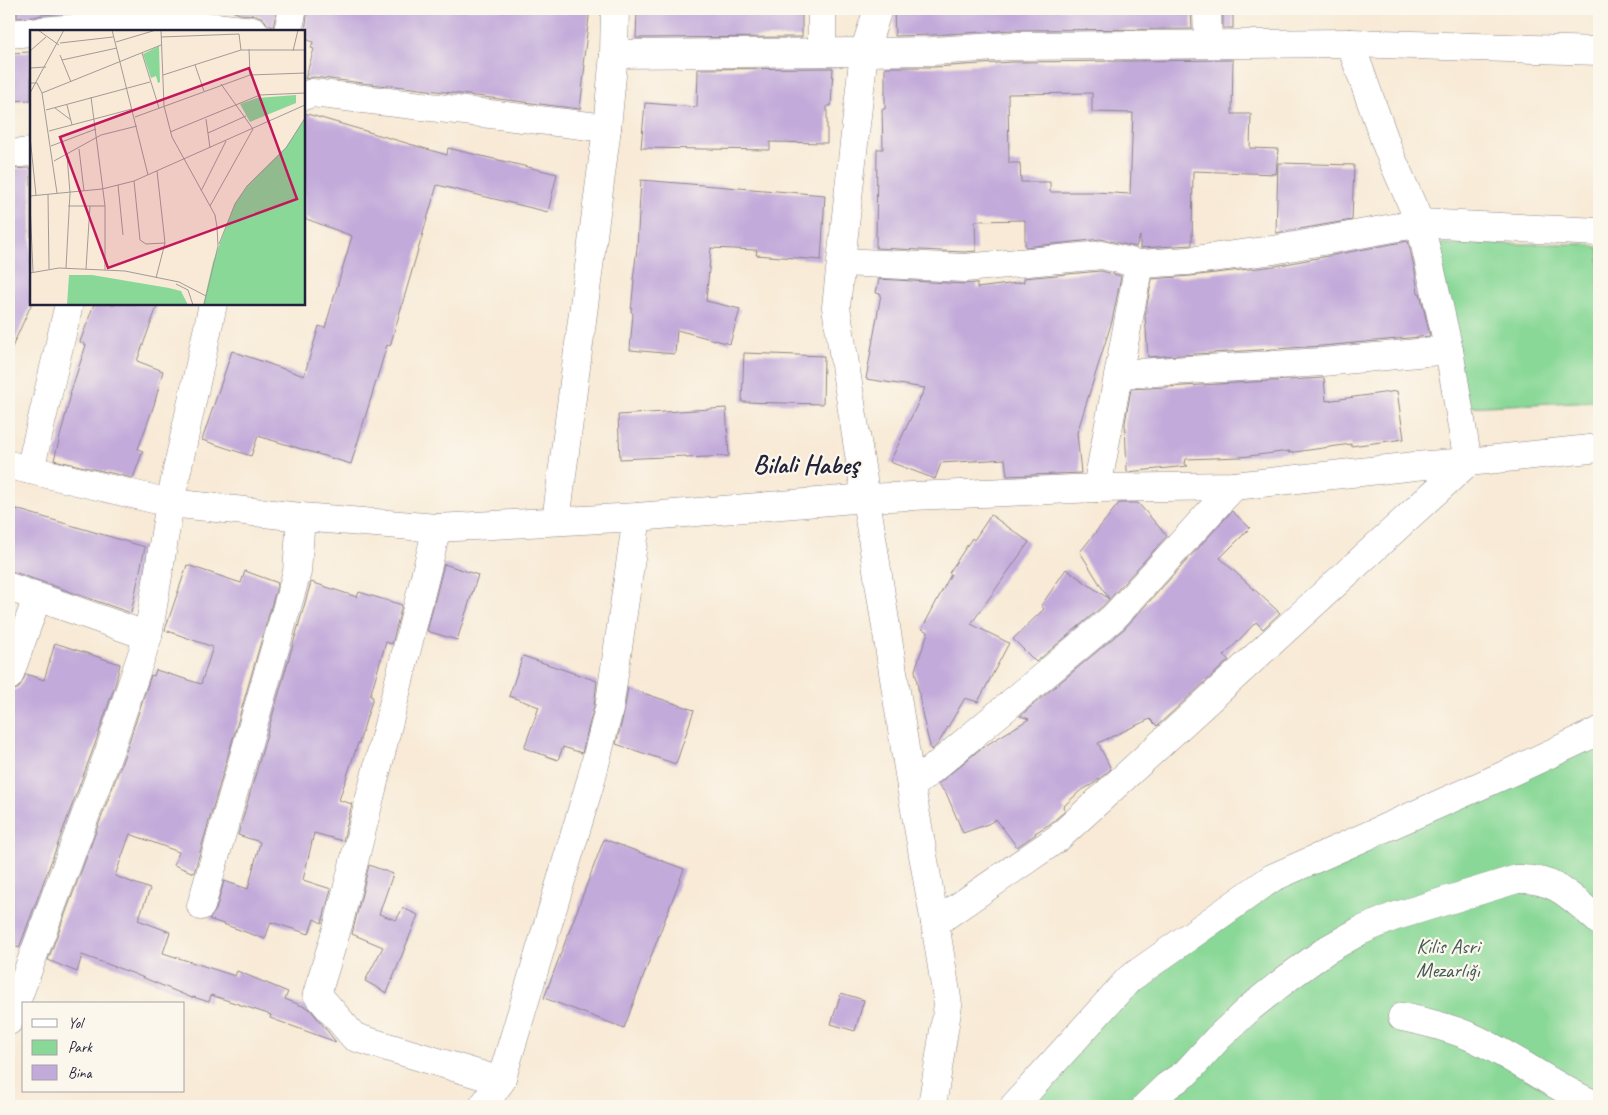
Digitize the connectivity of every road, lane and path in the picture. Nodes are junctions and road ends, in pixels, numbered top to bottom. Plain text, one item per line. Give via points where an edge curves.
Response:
1 (293, 9) edge
2 (615, 9) edge
3 (822, 9) edge
4 (878, 9) edge
5 (1207, 9) edge
6 (53, 30) edge
7 (244, 30) edge
8 (288, 30) edge
9 (30, 32) edge
10 (9, 34) edge
11 (1350, 43) junction
12 (1208, 44) junction
13 (1599, 49) edge
14 (822, 52) junction
15 (864, 52) junction
16 (614, 54) junction
17 (305, 96) edge
18 (607, 128) junction
19 (30, 152) edge
20 (9, 154) edge
21 (1420, 222) junction
22 (1599, 232) edge
23 (842, 262) junction
24 (1140, 264) junction
25 (69, 305) edge
26 (213, 305) edge
27 (1449, 350) junction
28 (1120, 374) junction
29 (1599, 448) edge
30 (1468, 462) junction
31 (19, 468) edge
32 (1234, 486) junction
33 (1097, 488) junction
34 (866, 498) junction
35 (170, 504) junction
36 (301, 517) junction
37 (637, 517) junction
38 (556, 521) junction
39 (437, 528) junction
40 (9, 587) edge
41 (37, 598) junction
42 (148, 636) junction
43 (9, 676) edge
44 (1599, 731) edge
45 (911, 787) junction
46 (201, 906) dead end
47 (1599, 921) edge
48 (935, 923) junction
49 (1402, 1017) dead end
50 (9, 1021) edge
51 (501, 1081) junction
52 (483, 1106) edge
53 (932, 1106) edge
54 (1014, 1106) edge
55 (1146, 1106) edge
56 (1598, 1106) edge

1 - 8 street
2 - 16 street
3 - 14 street
4 - 15 street
5 - 12 street
6 - 7 street via 156,21
9 - 10 street
11 - 12 street
11 - 13 street
11 - 21 street via 1389,152
12 - 15 street via 1012,46
14 - 15 street
14 - 16 street
15 - 23 street
16 - 18 street
17 - 18 street via 312,93
18 - 38 street
19 - 20 street
21 - 22 street
21 - 24 street via 1273,250
21 - 27 street
23 - 24 street via 965,268 1102,255
23 - 34 street via 836,307
24 - 28 street
25 - 31 street
26 - 35 street
27 - 28 street via 1323,362
27 - 30 street
28 - 33 street
29 - 30 street
30 - 32 street
30 - 48 street via 1058,838
31 - 35 street
32 - 33 street
32 - 45 street via 1114,617
33 - 34 street
34 - 37 street
34 - 45 street
35 - 36 street
35 - 42 street
36 - 39 street
36 - 46 street via 297,572
37 - 38 street
37 - 51 street via 609,708 591,780
38 - 39 street
39 - 51 street via 339,922 317,994 354,1037
40 - 41 street
41 - 42 street
41 - 43 street
42 - 50 street via 110,749
44 - 54 street via 1272,878 1129,979
45 - 48 street
47 - 55 street via 1561,889 1529,878 1393,917 1328,949 1289,976 1251,1007 1186,1072
48 - 53 street via 948,1005
49 - 56 street via 1451,1029 1475,1039
51 - 52 street

